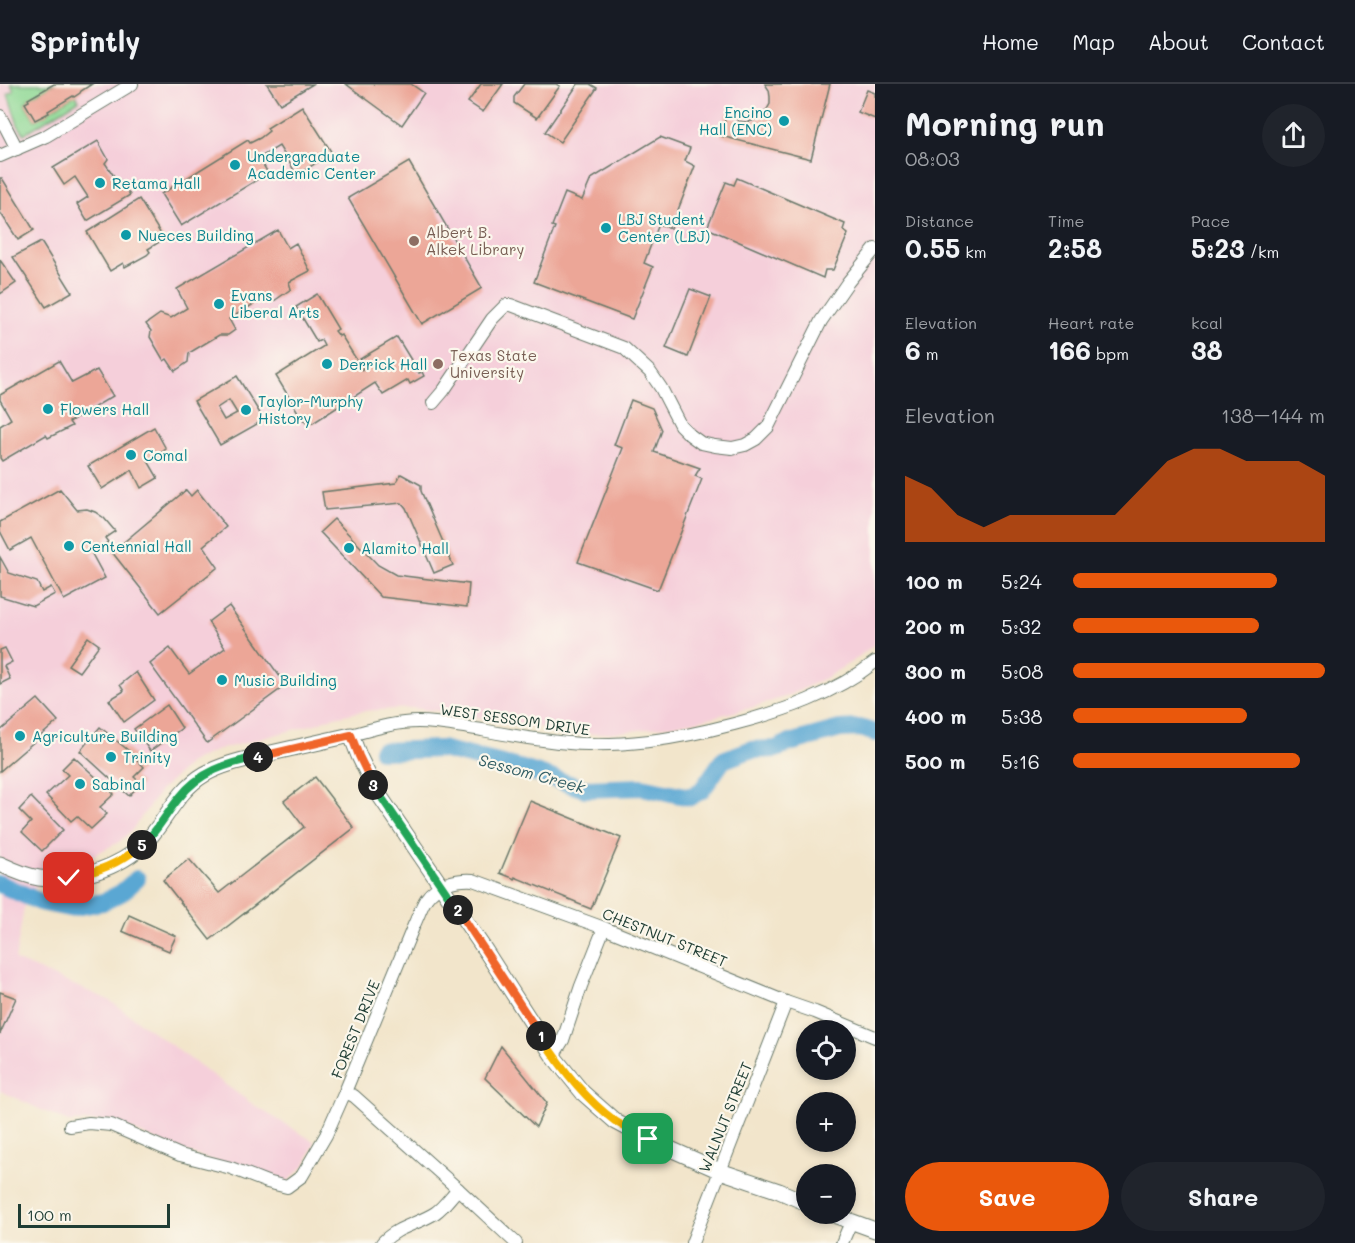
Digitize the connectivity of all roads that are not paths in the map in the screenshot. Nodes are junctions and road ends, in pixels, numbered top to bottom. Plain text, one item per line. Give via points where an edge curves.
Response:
1 (132, 84) edge
2 (0, 116) edge
3 (17, 149) junction
4 (0, 156) edge
5 (875, 249) edge
6 (433, 403) dead end
7 (875, 662) edge
8 (351, 735) junction
9 (0, 864) edge
10 (442, 886) junction
11 (604, 928) junction
12 (786, 1002) junction
13 (875, 1037) edge
14 (553, 1056) junction
15 (345, 1092) junction
16 (69, 1126) dead end
17 (720, 1171) junction
18 (458, 1189) junction
19 (796, 1198) edge
20 (849, 1224) edge
21 (856, 1224) edge
22 (875, 1230) edge
23 (382, 1243) edge
24 (516, 1243) edge
25 (692, 1243) edge
26 (842, 1243) edge

1 - 3 street
2 - 3 street
3 - 4 street
5 - 6 street via 821,321 768,427 745,445 714,446 690,435 650,372 624,348 511,305 492,319
7 - 8 street, WEST SESSOM DRIVE via 833,689 787,708 664,740 580,744 418,722
8 - 9 street via 242,760 207,773 181,794 145,843 115,864 93,873 41,878
8 - 10 street via 375,789
10 - 11 street, CHESTNUT STREET via 455,880 473,880
10 - 14 street
10 - 15 street, FOREST DRIVE via 427,898 414,925
11 - 12 street, CHESTNUT STREET
11 - 14 street
12 - 13 street, CHESTNUT STREET
12 - 17 street, WALNUT STREET
14 - 17 street via 583,1093 616,1122
15 - 16 street, FOREST DRIVE via 310,1165 287,1187 180,1155 111,1125
15 - 18 street
17 - 19 street
17 - 25 street, WALNUT STREET
18 - 23 street via 437,1212 390,1234
18 - 24 street
20 - 26 street
21 - 22 street

